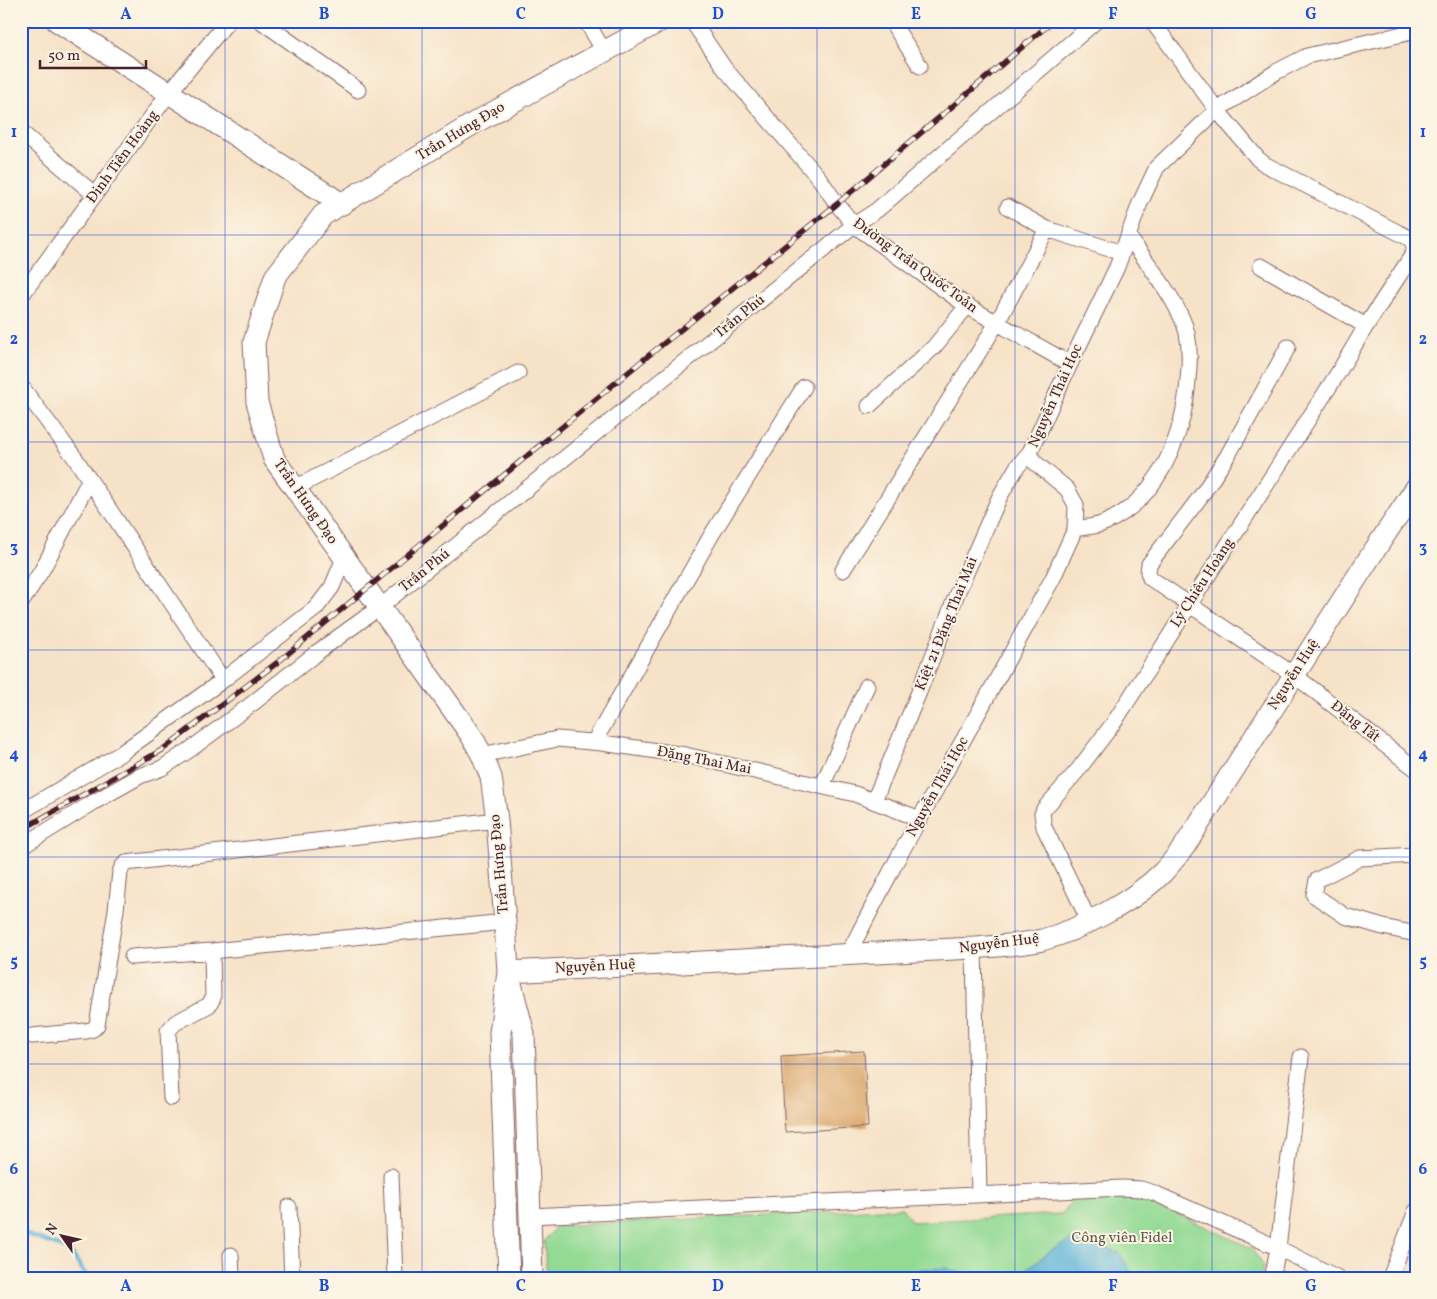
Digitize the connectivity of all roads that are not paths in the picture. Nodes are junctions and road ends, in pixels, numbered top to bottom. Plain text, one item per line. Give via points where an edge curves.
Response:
1 (57, 21) edge
2 (228, 21) edge
3 (261, 21) edge
4 (586, 21) edge
5 (660, 21) edge
6 (692, 21) edge
7 (891, 21) edge
8 (1096, 21) edge
9 (1152, 21) edge
10 (1416, 31) edge
11 (604, 51) junction
12 (920, 66) dead end
13 (358, 90) dead end
14 (169, 93) junction
15 (1217, 110) junction
16 (21, 132) edge
17 (95, 195) junction
18 (342, 204) junction
19 (1008, 207) dead end
20 (854, 225) junction
21 (1047, 229) junction
22 (1128, 236) junction
23 (1122, 253) junction
24 (1261, 266) dead end
25 (21, 296) edge
26 (967, 306) junction
27 (997, 323) junction
28 (1366, 326) junction
29 (1288, 347) dead end
30 (1070, 364) junction
31 (518, 373) dead end
32 (21, 386) edge
33 (804, 388) dead end
34 (869, 406) dead end
35 (1030, 452) junction
36 (89, 481) junction
37 (295, 488) junction
38 (1416, 488) edge
39 (1075, 529) junction
40 (344, 558) junction
41 (843, 570) dead end
42 (21, 604) edge
43 (1189, 604) junction
44 (380, 607) junction
45 (1294, 675) junction
46 (223, 680) junction
47 (867, 686) dead end
48 (594, 742) junction
49 (482, 755) junction
50 (1416, 769) edge
51 (822, 786) junction
52 (874, 801) junction
53 (21, 812) edge
54 (920, 819) junction
55 (497, 820) junction
56 (21, 847) edge
57 (1416, 855) edge
58 (1089, 921) junction
59 (505, 922) junction
60 (1416, 934) edge
61 (974, 948) junction
62 (212, 951) junction
63 (848, 954) junction
64 (132, 957) dead end
65 (508, 972) junction
66 (32, 1036) dead end
67 (1301, 1056) dead end
68 (171, 1098) dead end
69 (391, 1176) dead end
70 (979, 1195) junction
71 (289, 1207) dead end
72 (1416, 1211) edge
73 (530, 1216) junction
74 (1278, 1248) junction
75 (231, 1255) dead end
76 (232, 1278) edge
77 (292, 1278) edge
78 (395, 1278) edge
79 (508, 1278) edge
80 (532, 1278) edge
81 (1272, 1278) edge
82 (1338, 1278) edge
83 (1390, 1278) edge

1 - 14 street
2 - 14 street, Đinh Tiên Hoàng
3 - 13 street
4 - 11 street
5 - 11 street, Trần Hưng Đạo
6 - 20 street, Đường Trần Quốc Toản via 724,69 819,178
7 - 12 street
8 - 20 street, Trần Phú via 877,210
9 - 15 street
10 - 15 street, Nguyễn Thái Học via 1307,56
11 - 18 street, Trần Hưng Đạo via 476,122
14 - 17 street, Đinh Tiên Hoàng
14 - 18 street
15 - 22 street, Nguyễn Thái Học via 1157,167
15 - 28 street, Lý Chiêu Hoàng via 1266,166 1409,238 1414,245 1413,254
16 - 17 street
17 - 25 street, Đinh Tiên Hoàng
18 - 37 street, Trần Hưng Đạo via 323,215 275,278 254,342 258,402 274,460
19 - 21 street
20 - 26 street, Đường Trần Quốc Toản
20 - 44 street, Trần Phú
21 - 23 street
21 - 27 street
22 - 23 street, Nguyễn Thái Học
22 - 39 street via 1165,289 1185,327 1190,356 1183,418 1166,461 1140,498 1130,508 1103,523
23 - 30 street, Nguyễn Thái Học
24 - 28 street
26 - 27 street, Đường Trần Quốc Toản
26 - 34 street via 934,347
27 - 30 street, Đường Trần Quốc Toản
27 - 41 street
28 - 43 street, Lý Chiêu Hoàng
29 - 43 street, Đặng Tất via 1228,455 1149,564 1150,578
30 - 35 street, Nguyễn Thái Học
31 - 37 street
32 - 36 street
33 - 48 street via 712,534
35 - 39 street, Nguyễn Thái Học via 1032,461 1067,489 1076,505
35 - 52 street, Kiệt 21 Đặng Thai Mai via 1018,466 996,505
36 - 42 street
36 - 46 street
37 - 40 street, Trần Hưng Đạo
38 - 45 street, Nguyễn Huệ
39 - 54 street, Nguyễn Thái Học via 1053,578
40 - 44 street, Trần Hưng Đạo
40 - 46 street via 332,587 316,608
43 - 45 street, Đặng Tất
43 - 58 street, Lý Chiêu Hoàng via 1099,744 1042,814 1044,827
44 - 49 street, Trần Hưng Đạo
44 - 56 street, Trần Phú via 188,751 162,768 140,776 94,802
45 - 50 street, Đặng Tất
45 - 58 street, Nguyễn Huệ via 1162,874 1133,897
46 - 53 street via 120,754
47 - 51 street
48 - 49 street, Đặng Thai Mai via 557,739
48 - 51 street, Đặng Thai Mai via 685,755
49 - 55 street, Trần Hưng Đạo via 491,777
51 - 52 street, Đặng Thai Mai
52 - 54 street, Đặng Thai Mai
54 - 63 street, Nguyễn Thái Học
55 - 59 street, Trần Hưng Đạo
55 - 66 street via 126,863 120,872 98,1025 86,1031
57 - 60 street via 1360,858 1318,880 1314,895 1345,916
58 - 61 street, Nguyễn Huệ via 1078,928 1043,939
59 - 62 street
59 - 65 street, Trần Hưng Đạo
61 - 63 street, Nguyễn Huệ
61 - 70 street
62 - 64 street
62 - 68 street via 213,998 201,1011 175,1023 168,1031
63 - 65 street, Nguyễn Huệ
65 - 73 street, Trần Hưng Đạo via 524,1034
65 - 79 street, Trần Hưng Đạo via 500,1033
67 - 74 street
69 - 78 street
70 - 73 street
70 - 74 street via 1141,1189
71 - 77 street
72 - 83 street
73 - 80 street, Trần Hưng Đạo
74 - 81 street
74 - 82 street
75 - 76 street

